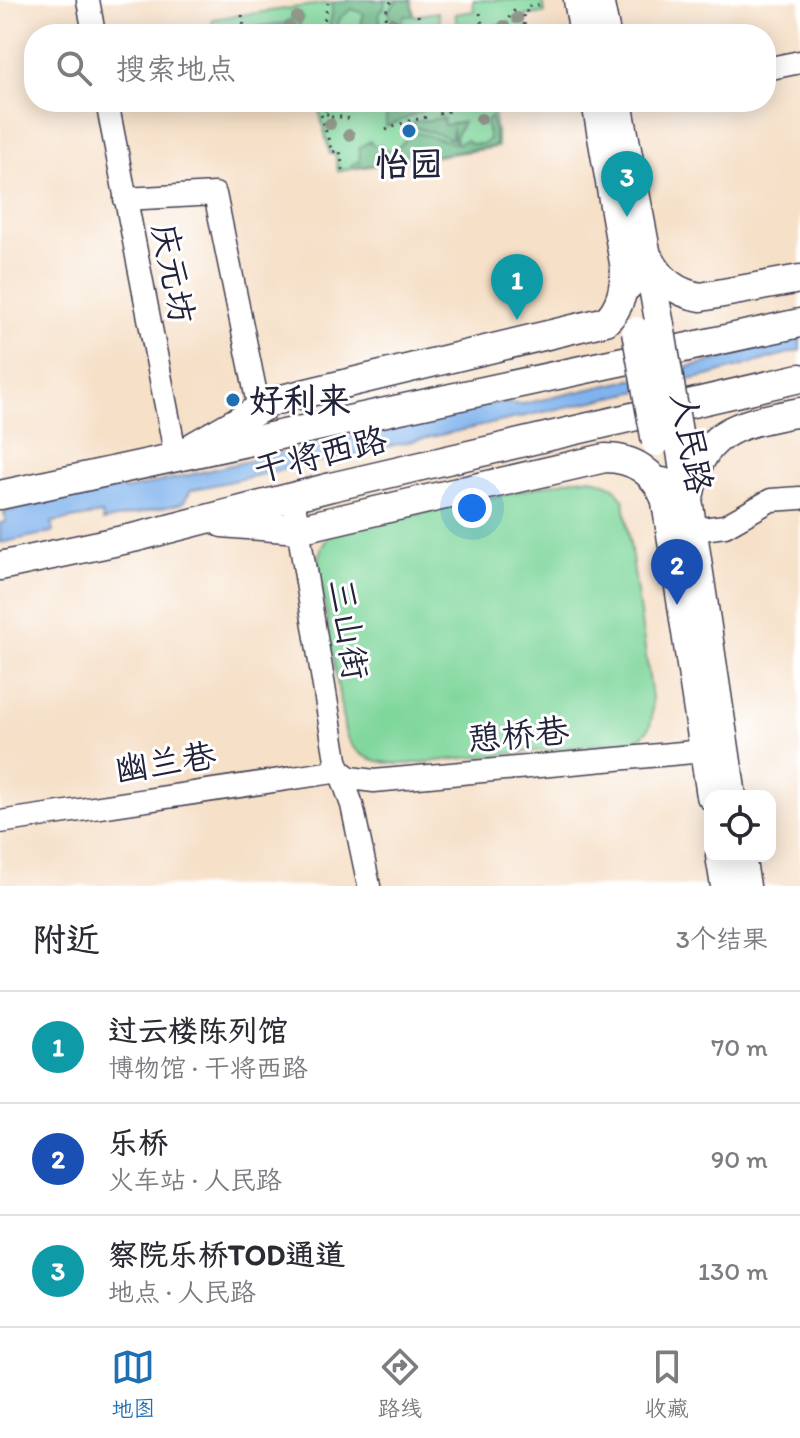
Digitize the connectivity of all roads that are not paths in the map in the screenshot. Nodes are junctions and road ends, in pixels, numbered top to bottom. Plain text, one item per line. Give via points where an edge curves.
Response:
1 (88, 0) edge
2 (578, 0) edge
3 (599, 0) edge
4 (92, 24) edge
5 (582, 24) edge
6 (604, 24) edge
7 (800, 62) edge
8 (776, 67) edge
9 (109, 112) edge
10 (598, 112) edge
11 (619, 112) edge
12 (125, 199) junction
13 (636, 262) junction
14 (800, 279) edge
15 (800, 323) edge
16 (800, 378) edge
17 (266, 405) junction
18 (800, 412) edge
19 (281, 437) junction
20 (176, 457) junction
21 (0, 495) edge
22 (293, 497) junction
23 (677, 498) junction
24 (800, 498) edge
25 (202, 521) junction
26 (298, 529) junction
27 (695, 530) junction
28 (0, 566) edge
29 (704, 751) junction
30 (340, 771) junction
31 (710, 790) edge
32 (731, 790) edge
33 (0, 822) edge
34 (721, 862) edge
35 (742, 862) edge
36 (369, 886) edge
37 (725, 886) edge
38 (746, 886) edge

1 - 4 street
2 - 5 main road
3 - 6 main road
7 - 8 street
9 - 12 street, 庆元坊
10 - 13 main road, 人民路
11 - 13 main road, 人民路
12 - 17 street via 215,194
12 - 20 street, 庆元坊
13 - 14 main road via 668,285 701,297
13 - 17 main road via 615,313 606,321
13 - 23 main road, 人民路, bridge
15 - 19 main road, 干将西路
16 - 22 main road, 干将西路
17 - 19 main road
17 - 20 main road
18 - 23 main road via 742,424 723,434
19 - 20 main road, 干将西路
20 - 21 main road, 干将西路
22 - 25 main road, 干将西路
22 - 26 street, 三山街
23 - 26 main road via 641,467 605,458
23 - 27 main road, 人民路
23 - 29 main road, 人民路
24 - 27 street via 771,500 725,526
25 - 26 main road
25 - 28 main road, 干将西路
26 - 30 street, 三山街
27 - 32 main road, 人民路
29 - 30 street, 憩桥巷 via 374,781
29 - 31 main road, 人民路
30 - 33 street, 幽兰巷
30 - 36 street, 三山街
34 - 37 main road
35 - 38 main road

